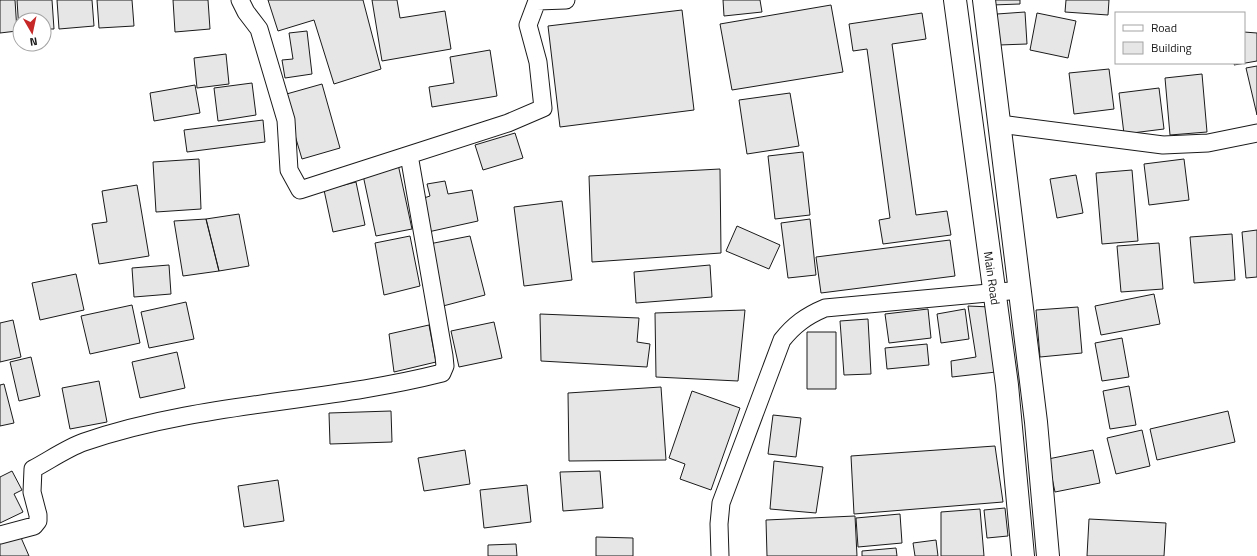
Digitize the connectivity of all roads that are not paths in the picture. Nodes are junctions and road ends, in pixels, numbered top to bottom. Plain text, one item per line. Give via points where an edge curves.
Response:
1 (240, 0) edge
2 (566, 0) edge
3 (955, 0) edge
4 (984, 0) edge
5 (1000, 124) junction
6 (1257, 133) edge
7 (409, 154) junction
8 (1020, 290) junction
9 (994, 292) junction
10 (0, 535) edge
11 (720, 556) edge
12 (1023, 556) edge
13 (1048, 556) edge

1 - 7 street via 259,29 286,120 289,170 300,190
2 - 7 street via 537,0 528,25 538,62 543,108 508,123
3 - 9 main road, Main Road
4 - 5 main road
5 - 6 street via 1163,146 1208,144
5 - 8 main road
7 - 10 street via 444,356 445,366 442,373 372,387 188,416 83,442 33,469 32,492 38,515 38,521 34,526
8 - 9 street
8 - 13 main road via 1036,422
9 - 11 street via 824,308 808,315 794,326 782,340 721,503
9 - 12 main road, Main Road via 1007,385

